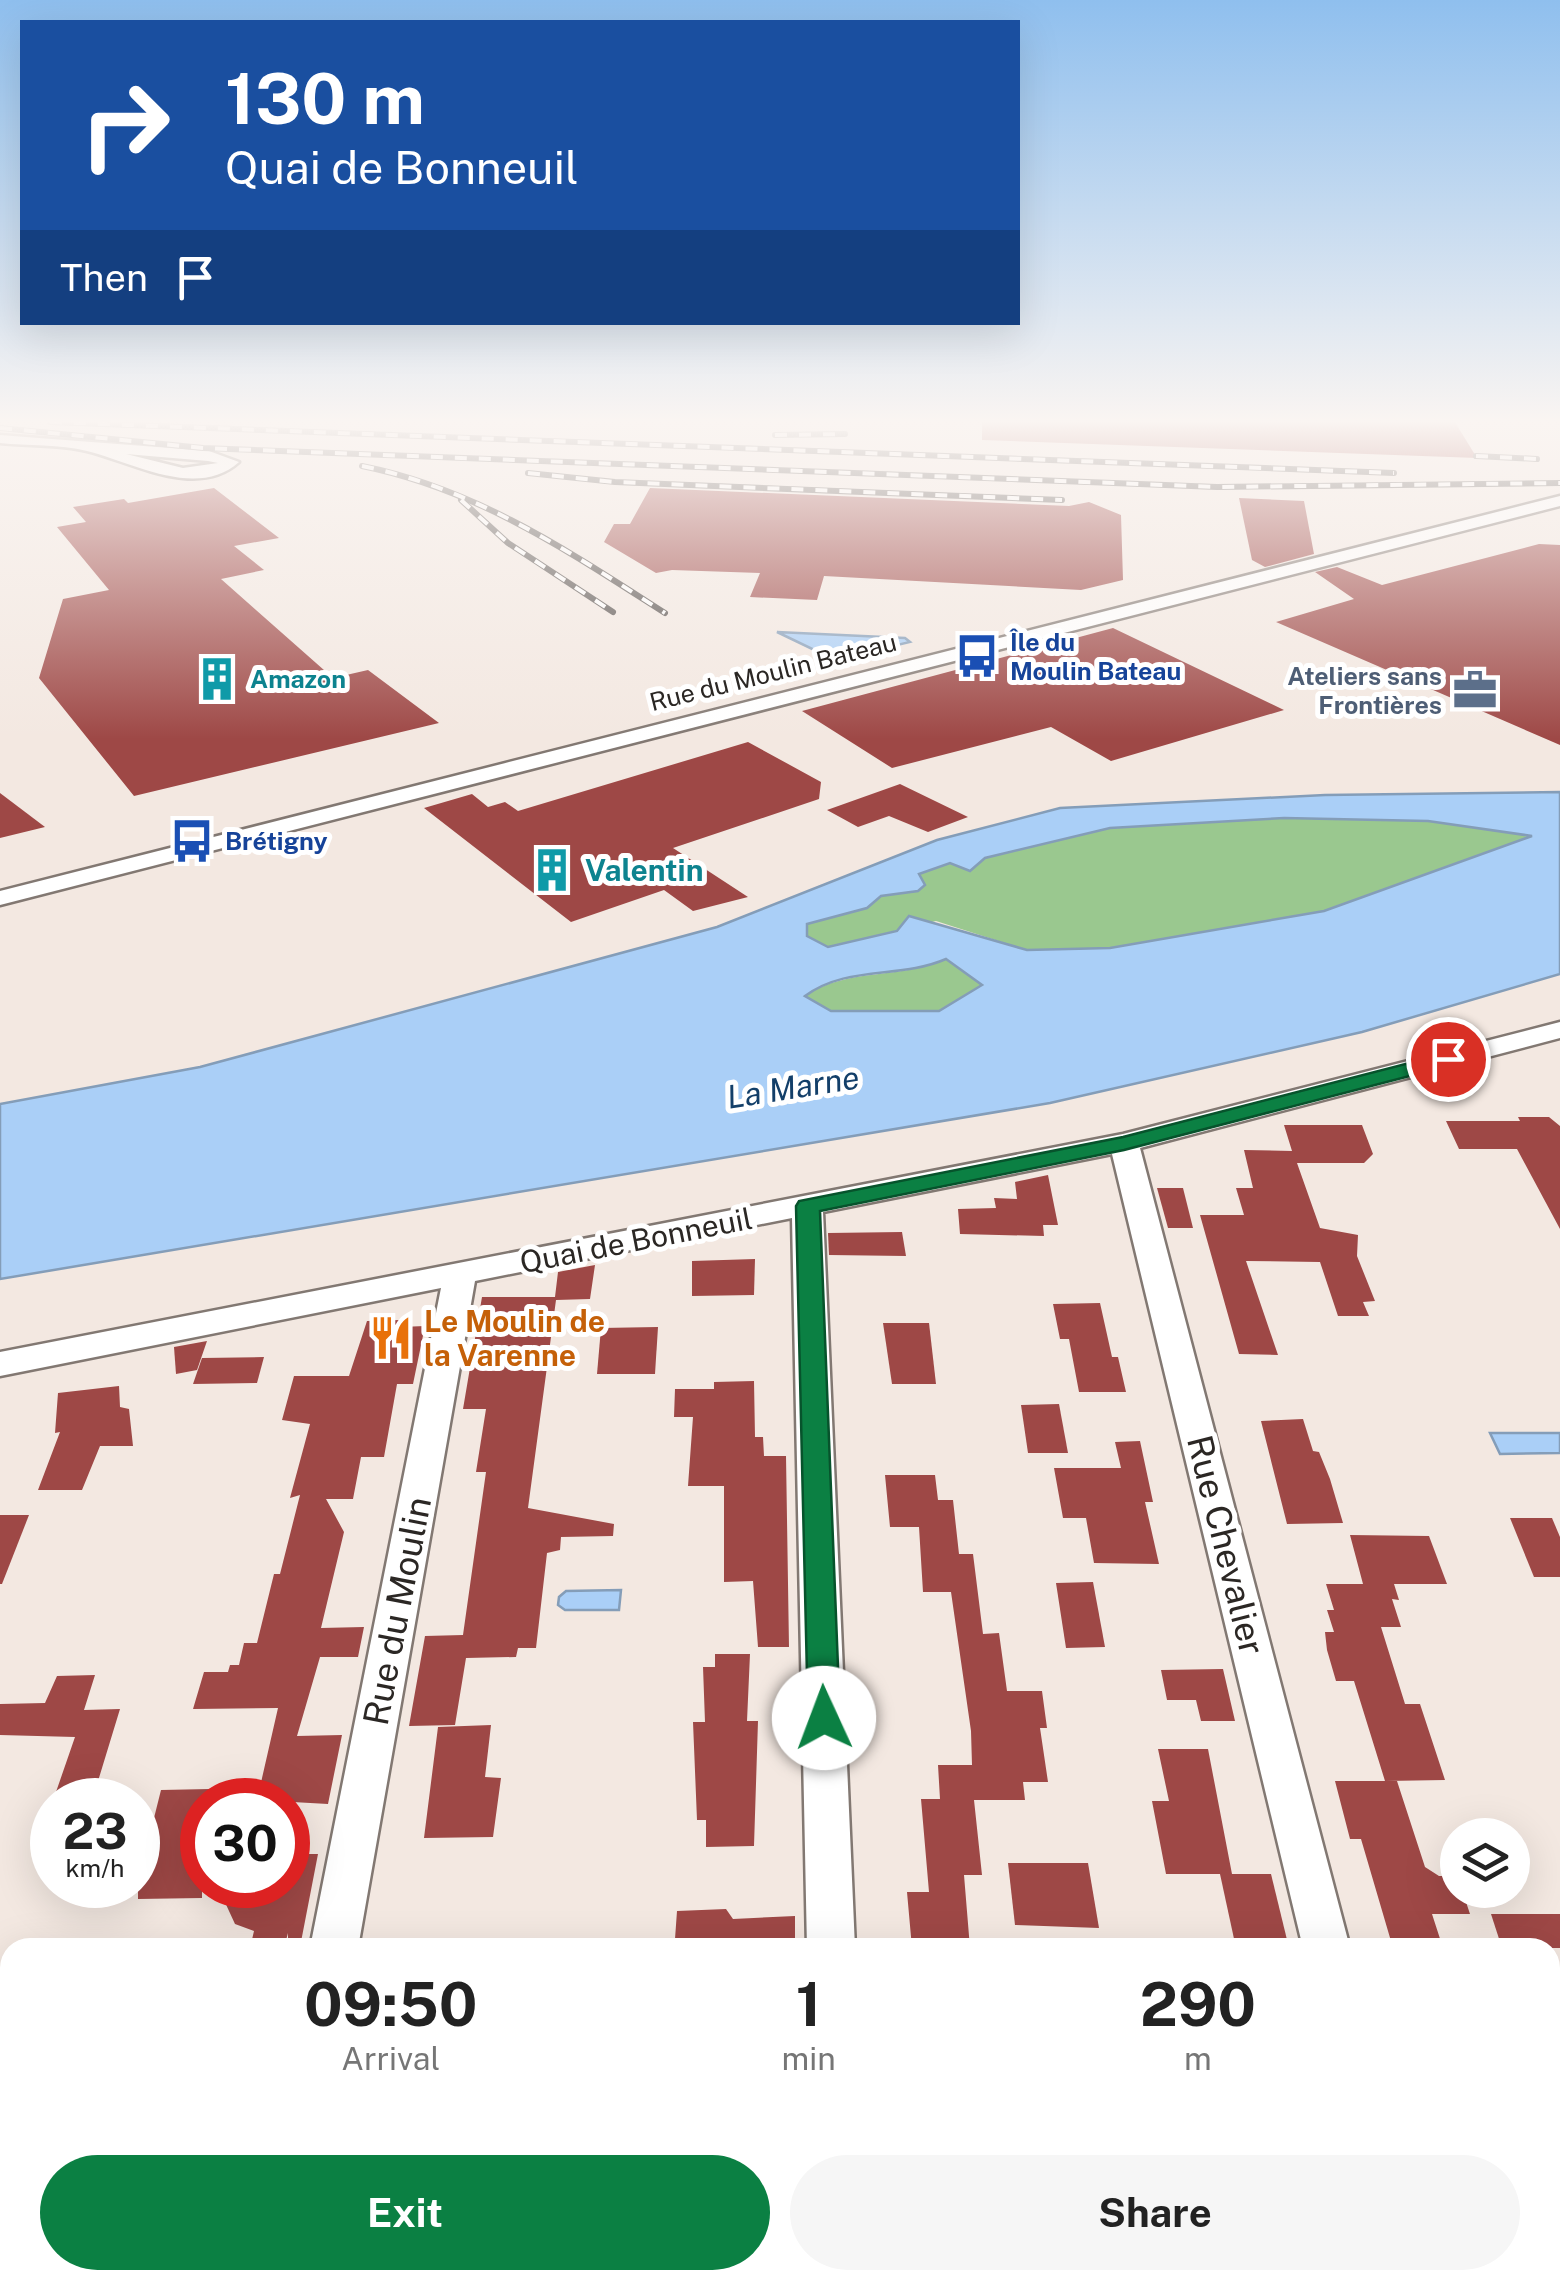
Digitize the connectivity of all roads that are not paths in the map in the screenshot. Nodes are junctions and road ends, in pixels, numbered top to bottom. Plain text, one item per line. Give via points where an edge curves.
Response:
1 (1459, 526) edge
2 (0, 898) edge
3 (1560, 1030) edge
4 (1124, 1144) junction
5 (808, 1206) junction
6 (460, 1275) junction
7 (0, 1364) edge
8 (336, 1938) edge
9 (832, 1938) edge
10 (1324, 1938) edge

1 - 2 street, Rue du Moulin Bateau
3 - 4 street, Quai de Bonneuil
4 - 5 street, Quai de Bonneuil
4 - 10 street, Rue Chevalier
5 - 6 street, Quai de Bonneuil
5 - 9 street
6 - 7 street, Quai de Bonneuil
6 - 8 street, Rue du Moulin

